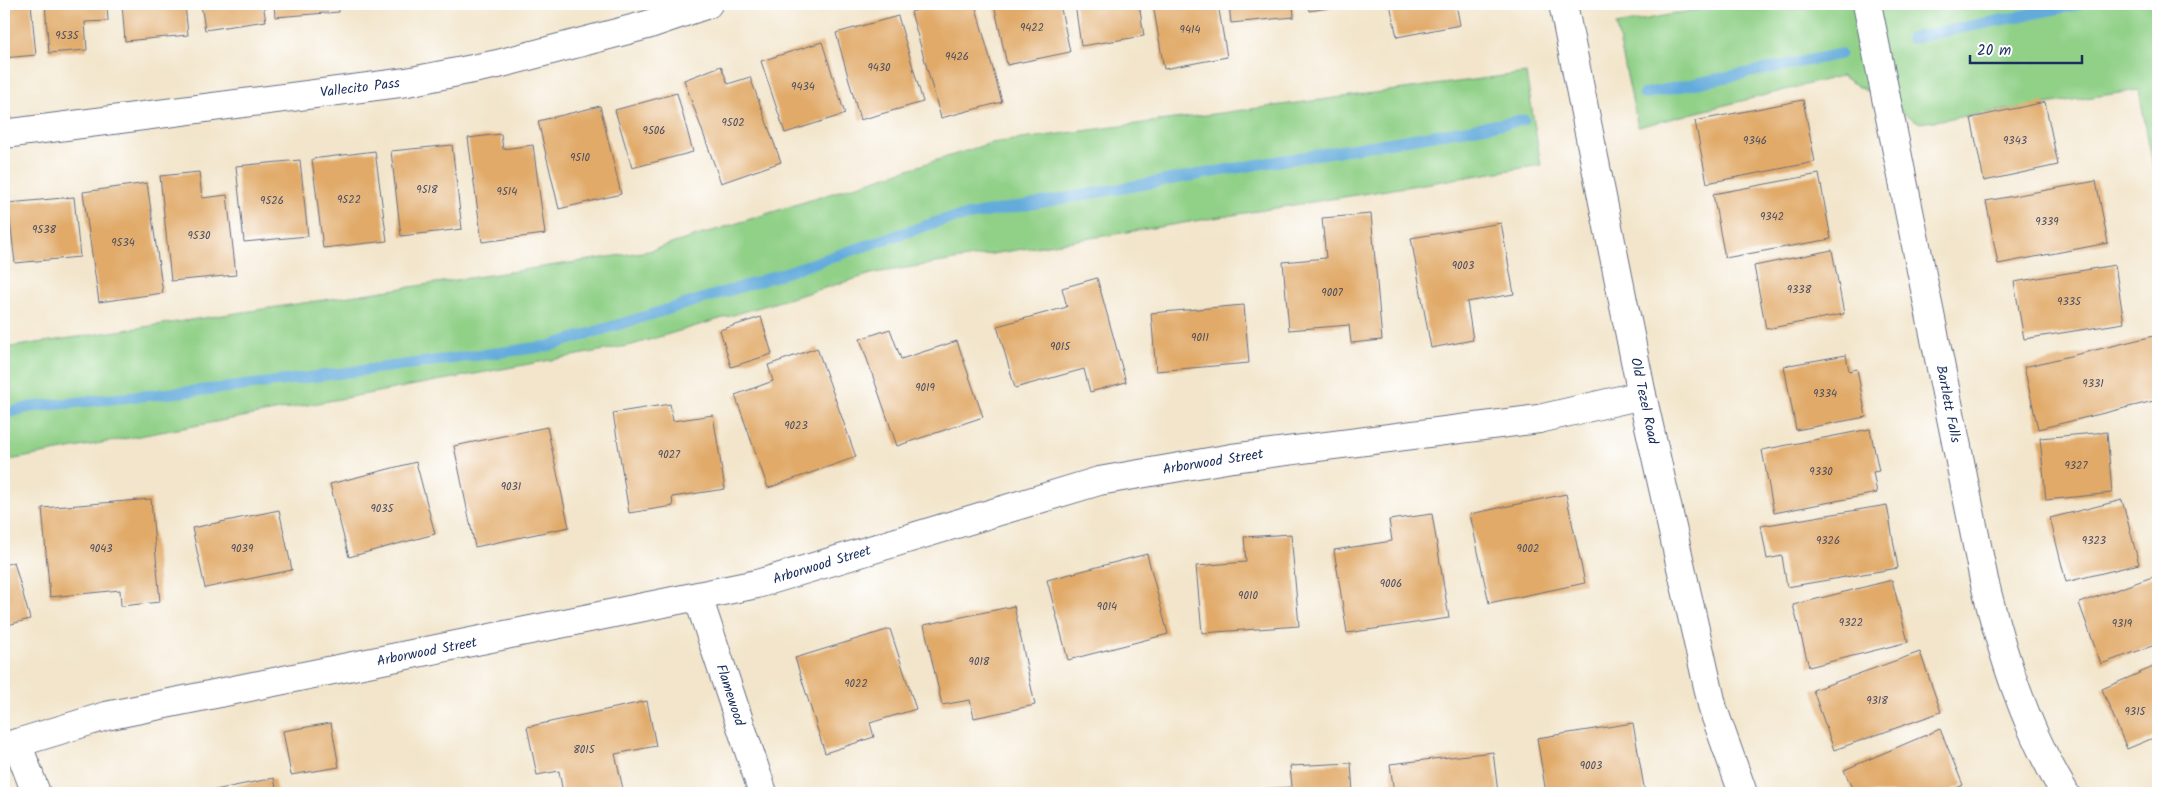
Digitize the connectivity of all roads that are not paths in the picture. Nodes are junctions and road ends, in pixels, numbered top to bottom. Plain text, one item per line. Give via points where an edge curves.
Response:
1 (708, 4) edge
2 (1563, 4) edge
3 (1867, 4) edge
4 (4, 134) edge
5 (1642, 395) junction
6 (698, 598) junction
7 (10, 745) edge
8 (36, 793) edge
9 (763, 793) edge
10 (1743, 793) edge
11 (2065, 793) edge

1 - 4 street, Vallecito Pass via 646,25 498,64 416,80
2 - 5 street, Old Tezel Road
3 - 11 street, Bartlett Falls via 1984,580 2000,644 2037,741
5 - 6 street, Arborwood Street via 1539,419 1232,458 1099,482 757,584
5 - 10 street, Old Tezel Road via 1713,709
6 - 7 street, Arborwood Street via 106,716
6 - 9 street, Flamewood
7 - 8 street

